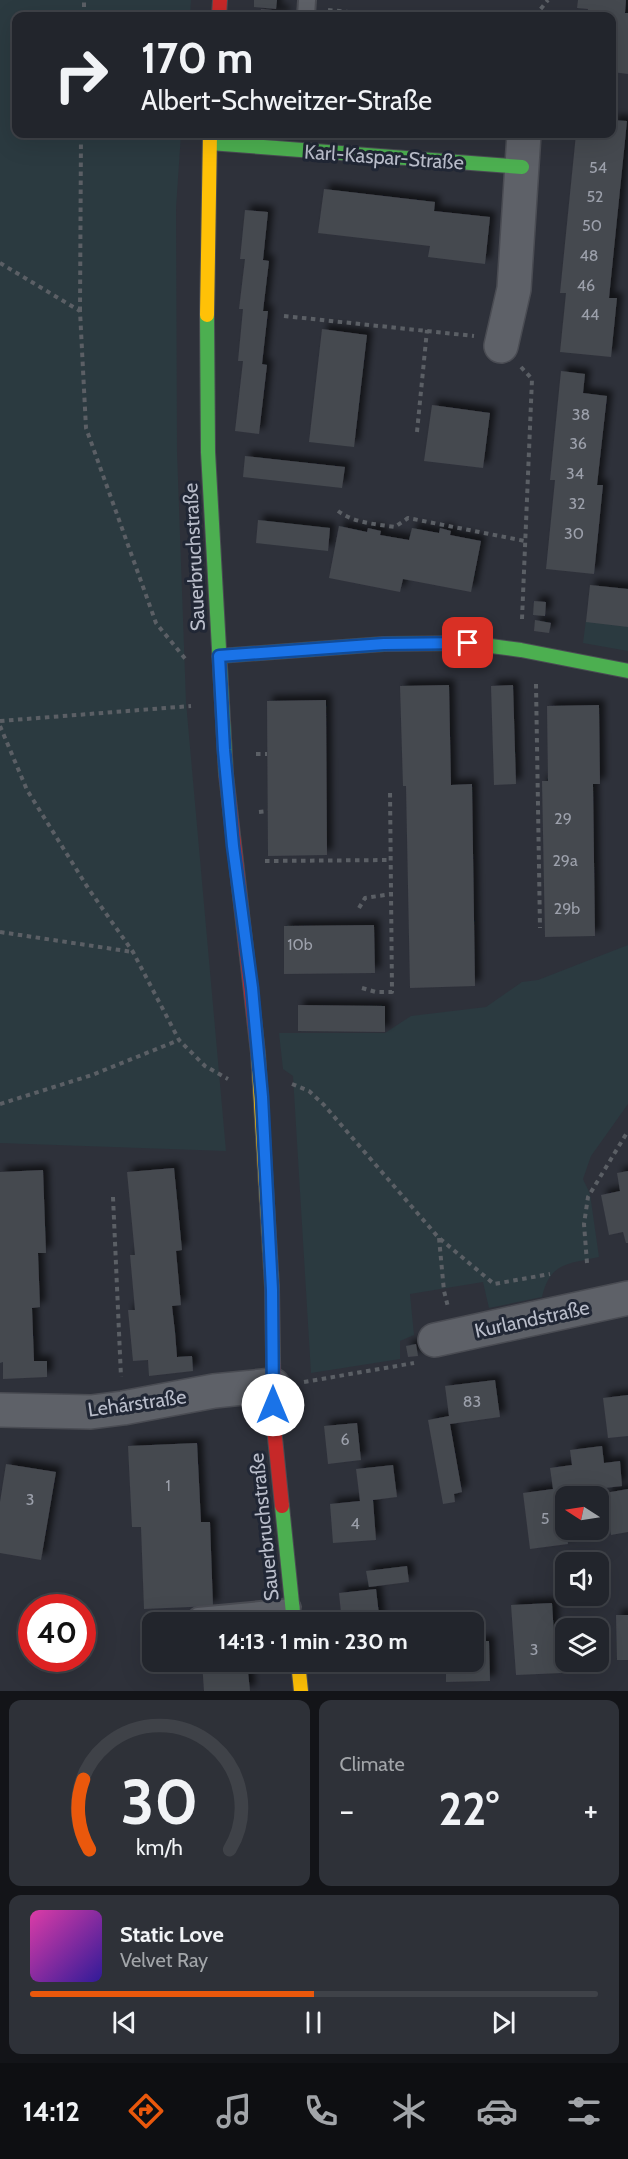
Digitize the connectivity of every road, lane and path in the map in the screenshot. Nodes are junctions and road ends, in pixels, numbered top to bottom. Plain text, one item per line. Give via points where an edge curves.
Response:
1 (548, 0) edge
2 (306, 8) edge
3 (348, 12) edge
4 (538, 12) edge
5 (81, 138) edge
6 (210, 138) edge
7 (524, 138) edge
8 (293, 142) edge
9 (522, 167) junction
10 (0, 264) edge
11 (80, 311) junction
12 (284, 316) dead end
13 (427, 330) junction
14 (501, 346) junction
15 (417, 432) dead end
16 (338, 511) dead end
17 (525, 541) junction
18 (520, 650) junction
19 (219, 656) junction
20 (193, 668) dead end
21 (628, 671) edge
22 (536, 675) dead end
23 (222, 703) junction
24 (0, 721) edge
25 (0, 726) edge
26 (390, 790) dead end
27 (390, 860) junction
28 (256, 861) dead end
29 (391, 894) junction
30 (359, 908) dead end
31 (540, 928) dead end
32 (0, 932) edge
33 (133, 952) junction
34 (362, 988) dead end
35 (179, 1040) junction
36 (292, 1084) dead end
37 (262, 1097) junction
38 (0, 1104) edge
39 (628, 1131) edge
40 (113, 1197) dead end
41 (438, 1237) junction
42 (587, 1263) dead end
43 (550, 1274) dead end
44 (628, 1298) edge
45 (445, 1338) junction
46 (273, 1385) junction
47 (123, 1408) junction
48 (0, 1410) edge
49 (293, 1612) edge
50 (299, 1672) edge
51 (301, 1691) edge

1 - 4 path
2 - 3 path
5 - 11 path
6 - 8 street, Karl-Kaspar-Straße
6 - 19 street, Sauerbruchstraße via 208,452
7 - 9 street
8 - 9 street, Karl-Kaspar-Straße
9 - 14 street via 514,289
10 - 11 path
11 - 20 path via 86,428 156,623
12 - 13 path
13 - 14 path via 473,335
13 - 15 path
14 - 17 path via 532,379
16 - 17 path via 348,519 376,524 395,527 408,518
17 - 18 path
18 - 19 street via 468,643 384,644
18 - 21 street
19 - 23 street, Sauerbruchstraße
22 - 31 path
23 - 24 path
23 - 37 street, Sauerbruchstraße via 233,846 254,999
25 - 33 path via 27,790
26 - 27 path
27 - 28 path
27 - 29 path
29 - 30 path via 365,898
29 - 34 path via 392,992
32 - 33 path
33 - 35 path
35 - 37 path via 205,1066
35 - 38 path via 92,1075
36 - 41 path via 309,1091 324,1105
37 - 46 street, Sauerbruchstraße
39 - 42 path via 588,1197 584,1224
40 - 47 path
41 - 43 path via 494,1284
41 - 45 path
44 - 45 street, Kurlandstraße
45 - 46 path via 409,1365
46 - 47 street, Lehárstraße via 214,1391
46 - 49 street, Sauerbruchstraße
47 - 48 street, Lehárstraße
50 - 51 street

